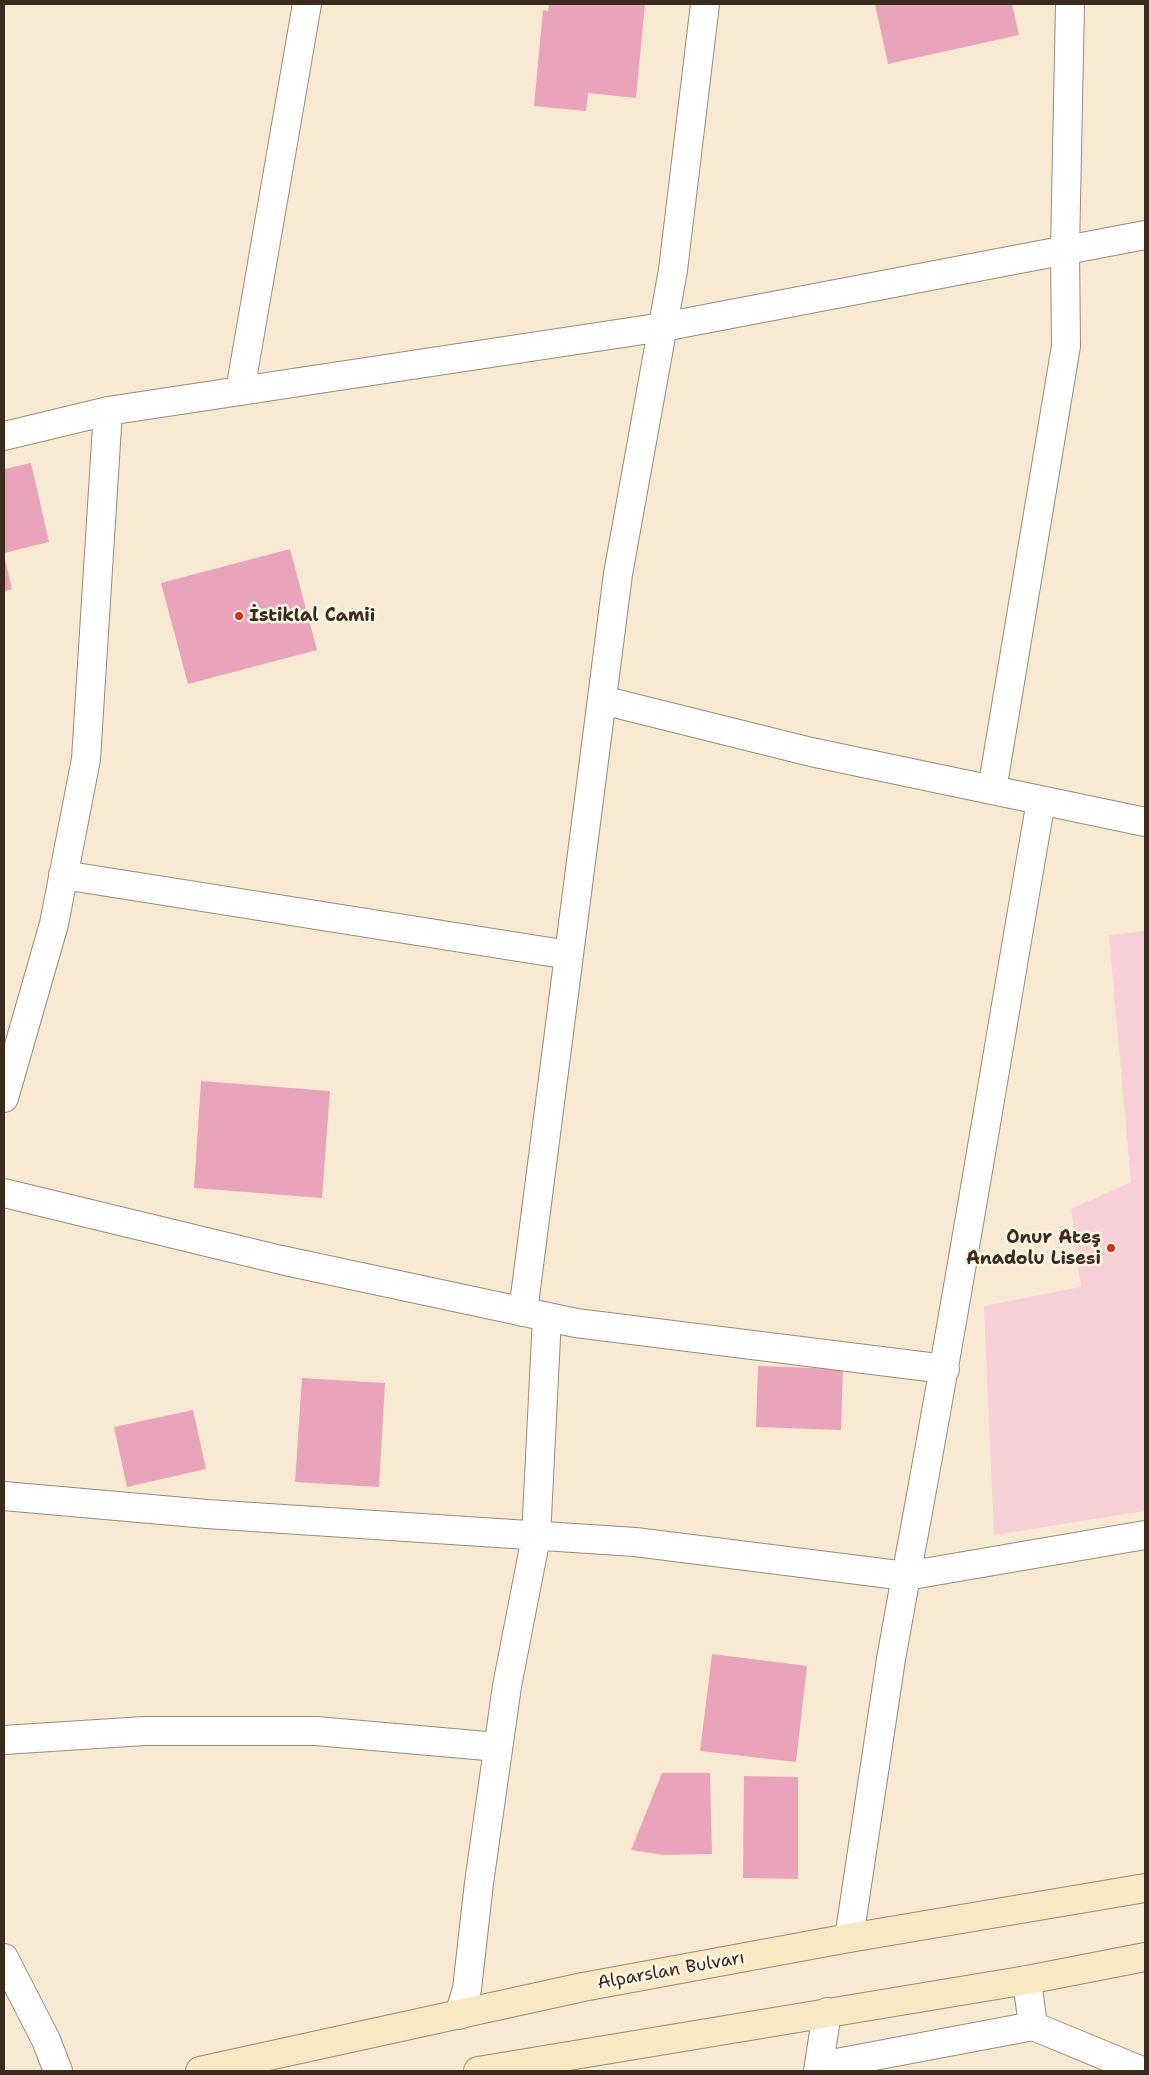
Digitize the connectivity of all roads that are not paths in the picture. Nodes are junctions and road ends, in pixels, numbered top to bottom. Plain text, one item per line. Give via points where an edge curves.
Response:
1 (306, 4) edge
2 (705, 4) edge
3 (1070, 4) edge
4 (1145, 235) edge
5 (1065, 250) junction
6 (663, 327) junction
7 (240, 391) junction
8 (108, 411) junction
9 (4, 436) edge
10 (602, 700) junction
11 (992, 790) junction
12 (1041, 801) junction
13 (1145, 822) edge
14 (64, 875) junction
15 (569, 955) junction
16 (4, 1098) edge
17 (4, 1193) edge
18 (536, 1315) junction
19 (945, 1369) junction
20 (4, 1496) edge
21 (1145, 1536) edge
22 (536, 1537) junction
23 (906, 1576) junction
24 (4, 1740) edge
25 (498, 1747) junction
26 (1145, 1888) edge
27 (849, 1938) junction
28 (1145, 1957) edge
29 (4, 1958) edge
30 (1027, 1980) junction
31 (827, 2012) junction
32 (459, 2015) junction
33 (1033, 2026) junction
34 (819, 2068) edge
35 (58, 2071) edge
36 (200, 2071) edge
37 (478, 2071) edge
38 (1142, 2071) edge

1 - 7 street
2 - 6 street via 673,270
3 - 5 street
4 - 5 street
5 - 6 street
5 - 11 street via 1066,346
6 - 7 street
6 - 10 street via 618,574
7 - 8 street
8 - 9 street
8 - 14 street via 86,759
10 - 11 street via 811,752
10 - 15 street
11 - 12 street
12 - 13 street
12 - 19 street
14 - 15 street
14 - 16 street via 54,924
15 - 18 street
17 - 18 street via 281,1260
18 - 19 street via 585,1324
18 - 22 street
19 - 23 street
20 - 22 street
21 - 23 street
22 - 23 street via 635,1542
22 - 25 street
23 - 27 street
24 - 25 street via 144,1731 316,1731
25 - 32 street via 467,1989
26 - 27 main road, Alparslan Bulvarı
27 - 32 main road, Alparslan Bulvarı via 583,1987
28 - 30 main road
29 - 35 street via 46,2040
30 - 31 main road
30 - 33 street
31 - 34 street
31 - 37 main road
32 - 36 main road, Alparslan Bulvarı
33 - 34 street
33 - 38 street

